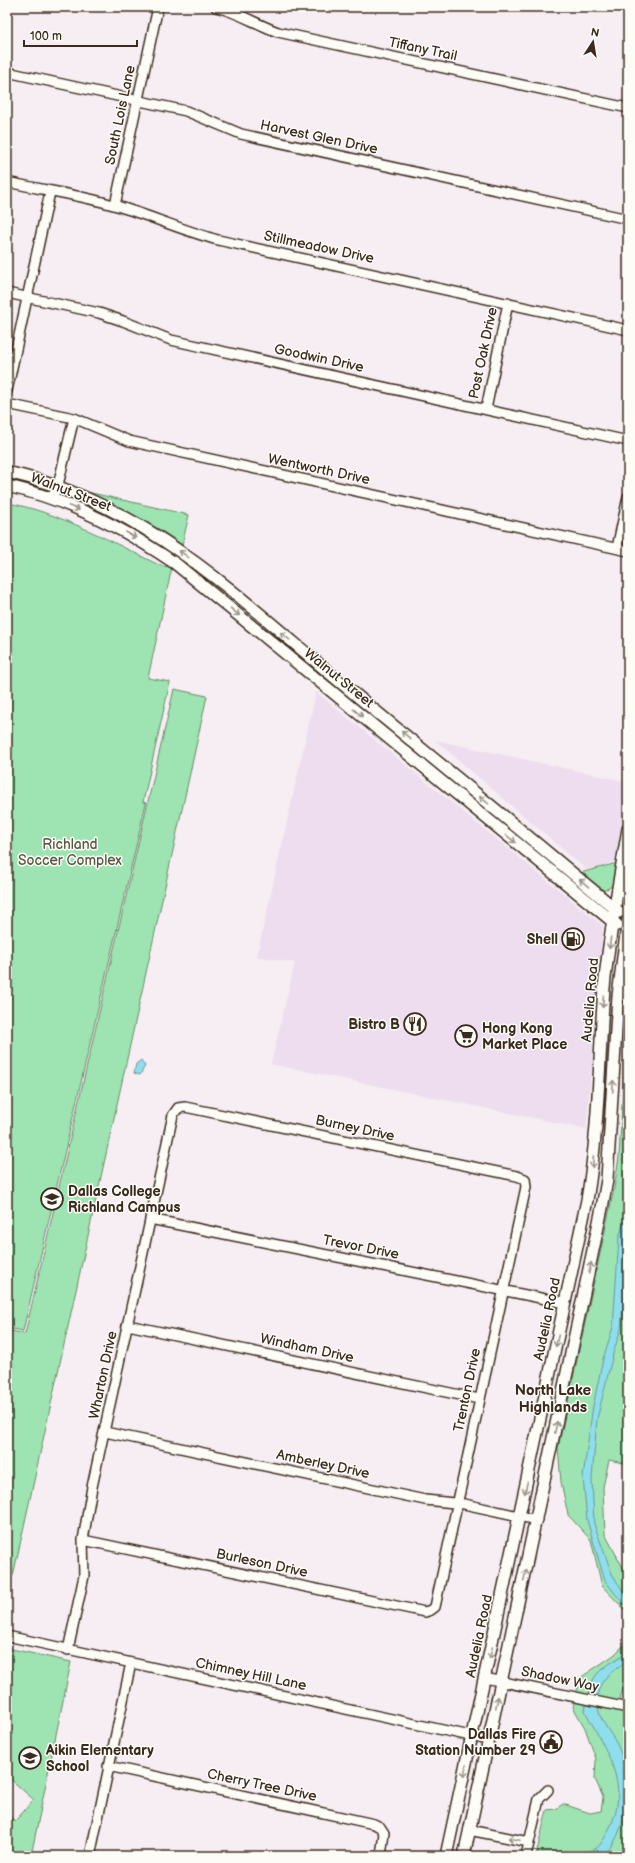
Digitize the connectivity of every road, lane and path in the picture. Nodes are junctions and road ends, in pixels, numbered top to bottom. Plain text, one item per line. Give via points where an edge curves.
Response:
1 (158, 7) edge
2 (216, 7) edge
3 (7, 72) edge
4 (138, 100) junction
5 (628, 108) edge
6 (7, 182) edge
7 (50, 192) junction
8 (115, 205) junction
9 (628, 218) edge
10 (7, 293) edge
11 (27, 298) junction
12 (508, 303) junction
13 (628, 330) edge
14 (7, 391) edge
15 (7, 404) edge
16 (486, 409) junction
17 (74, 418) junction
18 (628, 441) edge
19 (7, 472) edge
20 (7, 486) edge
21 (58, 487) junction
22 (628, 497) edge
23 (52, 500) junction
24 (616, 548) junction
25 (628, 551) edge
26 (204, 586) junction
27 (247, 604) junction
28 (337, 679) junction
29 (328, 688) junction
30 (436, 760) junction
31 (427, 770) junction
32 (628, 829) edge
33 (614, 908) junction
34 (628, 919) edge
35 (612, 922) junction
36 (627, 933) edge
37 (178, 1108) joint
38 (596, 1123) junction
39 (611, 1125) junction
40 (525, 1179) joint
41 (150, 1218) junction
42 (504, 1290) junction
43 (565, 1303) junction
44 (582, 1306) junction
45 (128, 1325) junction
46 (480, 1399) junction
47 (105, 1432) junction
48 (534, 1449) junction
49 (550, 1452) junction
50 (531, 1462) junction
51 (548, 1465) junction
52 (457, 1503) junction
53 (520, 1516) junction
54 (537, 1520) junction
55 (83, 1540) junction
56 (435, 1607) joint
57 (7, 1636) edge
58 (68, 1650) junction
59 (131, 1663) junction
60 (485, 1678) junction
61 (502, 1681) junction
62 (628, 1708) edge
63 (473, 1736) junction
64 (489, 1740) junction
65 (108, 1766) junction
66 (548, 1790) dead end
67 (470, 1830) junction
68 (529, 1842) junction
69 (90, 1856) edge
70 (381, 1856) edge
71 (446, 1856) edge
72 (464, 1856) edge
73 (526, 1856) edge

1 - 4 street, South Lois Lane
2 - 5 street, Tiffany Trail via 241,14 278,32
3 - 4 street, Harvest Glen Drive
4 - 8 street, South Lois Lane
4 - 9 street, Harvest Glen Drive via 199,115 227,130 241,134
6 - 7 street, Stillmeadow Drive
7 - 8 street, Stillmeadow Drive
7 - 11 street
8 - 12 street, Stillmeadow Drive via 210,238
10 - 11 street, Goodwin Drive
11 - 14 street
11 - 16 street, Goodwin Drive via 99,313 171,340
12 - 13 street, Stillmeadow Drive
12 - 16 street, Post Oak Drive
15 - 17 street, Wentworth Drive
16 - 18 street, Goodwin Drive
17 - 21 street
17 - 24 street, Wentworth Drive via 129,441
19 - 21 main road, Walnut Street
20 - 23 main road, Walnut Street
21 - 23 street
27 -> 21 main road, Walnut Street via 197,563 153,532 101,504
22 - 24 street
23 -> 26 main road, Walnut Street via 116,527 151,547
24 - 25 street, Wentworth Drive
26 - 27 main road via 209,583 230,598
26 -> 29 main road, Walnut Street
28 -> 27 main road, Walnut Street
28 - 29 main road
30 -> 28 main road, Walnut Street
29 -> 31 main road, Walnut Street
30 - 31 main road
33 -> 30 main road, Walnut Street
31 -> 35 main road, Walnut Street
32 - 33 main road, Audelia Road
33 - 34 main road, Walnut Street
33 - 35 main road, Audelia Road
34 - 36 main road, Audelia Road
35 - 36 main road, Walnut Street
35 -> 38 main road, Audelia Road via 604,987
39 -> 36 main road, Audelia Road via 618,996
37 - 40 street, Burney Drive via 185,1107
37 - 41 street, Wharton Drive via 173,1115
38 - 39 main road
38 -> 43 main road, Audelia Road via 588,1200
44 -> 39 main road, Audelia Road via 607,1180
40 - 42 street, Trenton Drive via 526,1187
41 - 42 street, Trevor Drive
41 - 45 street, Wharton Drive
42 - 43 street, Trevor Drive
42 - 46 street, Trenton Drive
43 - 44 main road
43 -> 48 main road, Audelia Road
49 -> 44 main road, Audelia Road
45 - 46 street, Windham Drive
45 - 47 street, Wharton Drive
46 - 52 street, Trenton Drive
47 - 52 street, Amberley Drive via 425,1500
47 - 55 street, Wharton Drive
48 - 49 main road
48 - 50 main road, Audelia Road
49 - 51 main road, Audelia Road
50 - 51 main road
50 -> 53 main road, Audelia Road
51 - 54 main road, Audelia Road
52 - 53 street, Amberley Drive
52 - 56 street, Trenton Drive
53 - 54 street, Amberley Drive
53 -> 60 main road, Audelia Road
61 -> 54 main road, Audelia Road
55 - 56 street, Burleson Drive via 425,1612
55 - 58 street, Wharton Drive via 84,1576
57 - 58 street, Chimney Hill Lane
58 - 59 street, Chimney Hill Lane
59 - 63 street, Chimney Hill Lane
59 - 65 street
60 - 61 street, Shadow Way
60 - 63 main road, Audelia Road
61 - 62 street, Shadow Way
64 -> 61 main road, Audelia Road
63 - 64 street, Chimney Hill Lane
63 -> 71 main road, Audelia Road
64 - 67 main road, Audelia Road
65 - 69 street
65 - 70 street, Cherry Tree Drive via 374,1824 384,1832
66 - 68 street via 539,1799
68 -> 67 street
67 - 72 main road, Audelia Road
68 - 73 street

